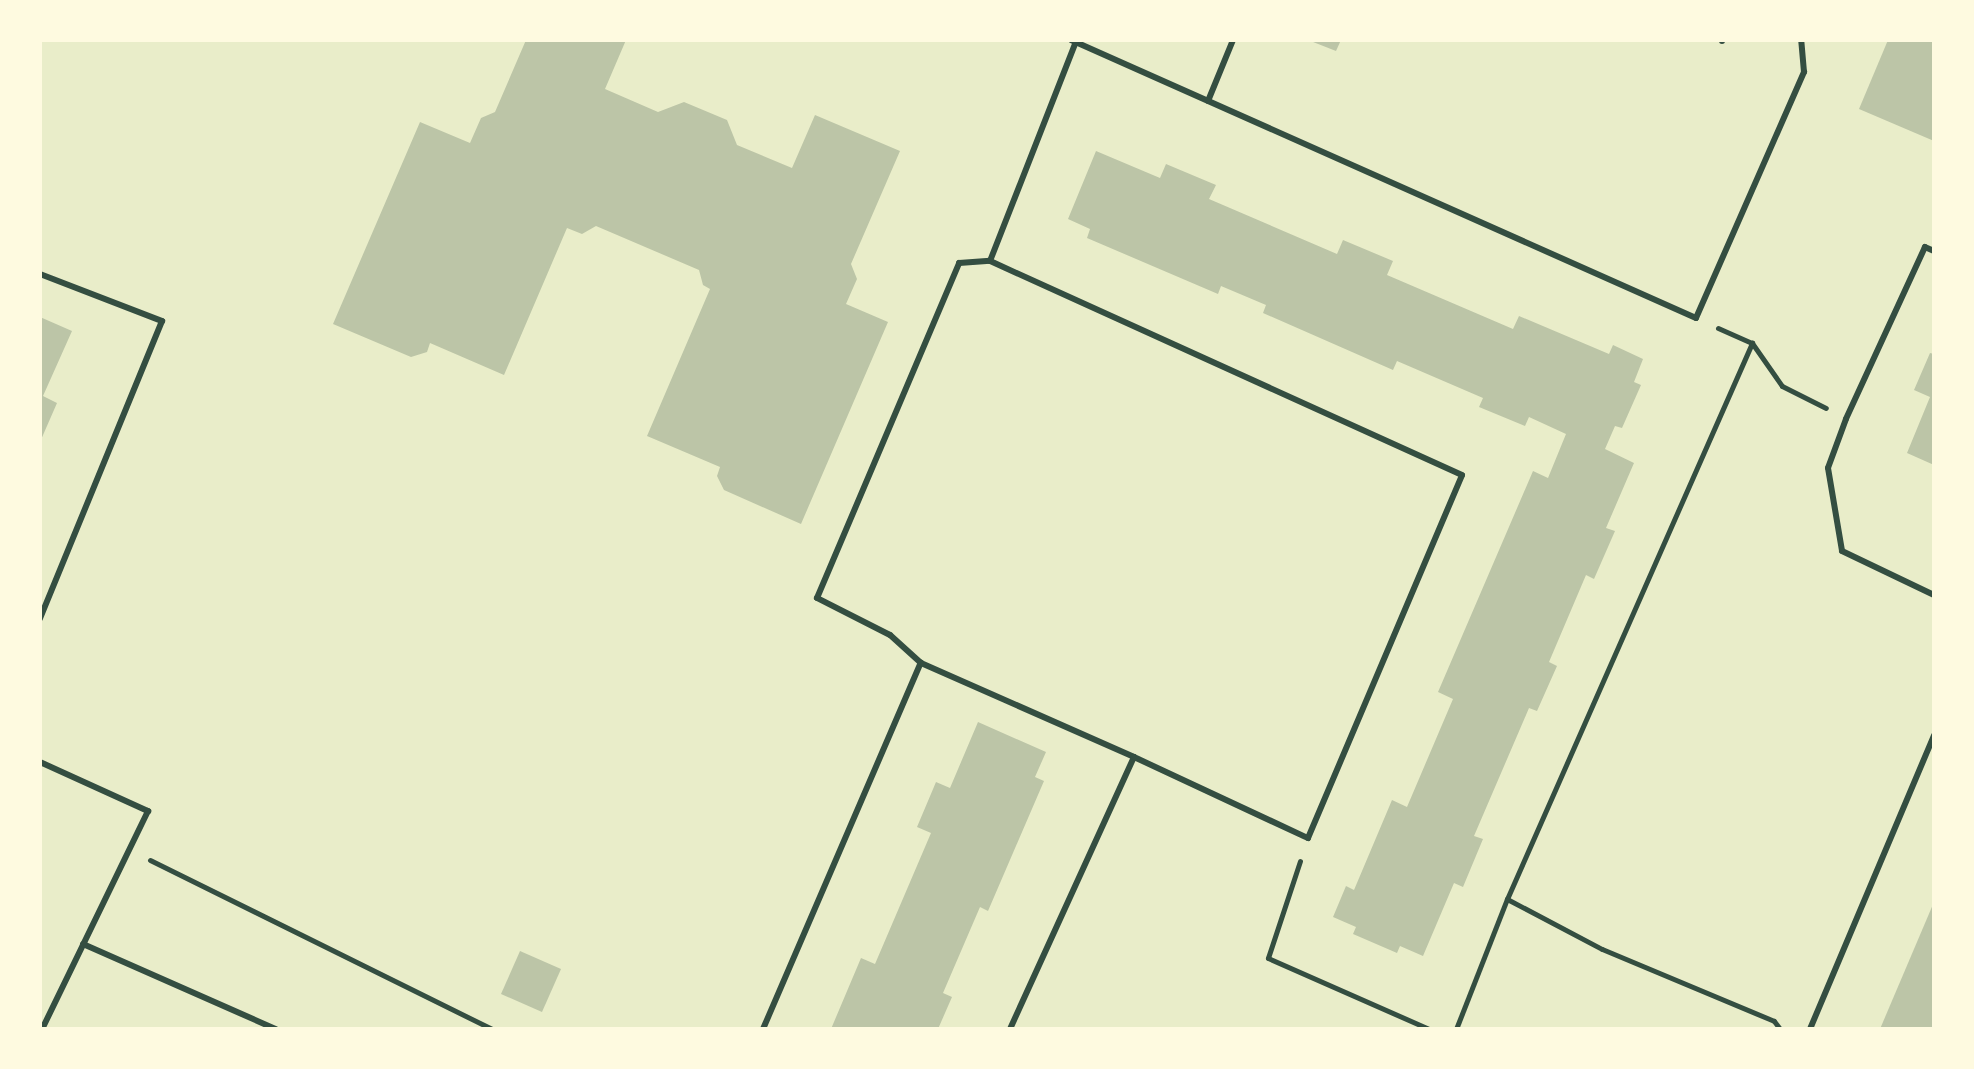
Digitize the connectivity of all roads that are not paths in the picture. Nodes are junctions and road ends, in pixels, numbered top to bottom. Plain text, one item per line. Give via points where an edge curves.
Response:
1 (1233, 40) edge
2 (1801, 40) edge
3 (1073, 41) edge
4 (1208, 101) junction
5 (1934, 251) edge
6 (990, 261) junction
7 (40, 274) edge
8 (1934, 595) edge
9 (40, 619) edge
10 (921, 663) junction
11 (1934, 735) edge
12 (1134, 757) junction
13 (40, 762) edge
14 (83, 944) junction
15 (42, 1029) edge
16 (276, 1029) edge
17 (763, 1029) edge
18 (1010, 1029) edge
19 (1810, 1029) edge

1 - 4 lane
2 - 4 lane via 1804,72 1696,318
3 - 4 lane
3 - 6 lane
5 - 8 lane via 1925,247 1828,468 1842,551
6 - 10 lane via 959,263 817,598 890,635
6 - 12 lane via 1462,475 1308,838
7 - 9 lane via 162,321
10 - 12 lane
10 - 17 lane
11 - 19 lane
12 - 18 lane
13 - 14 lane via 148,811
14 - 15 lane
14 - 16 lane

